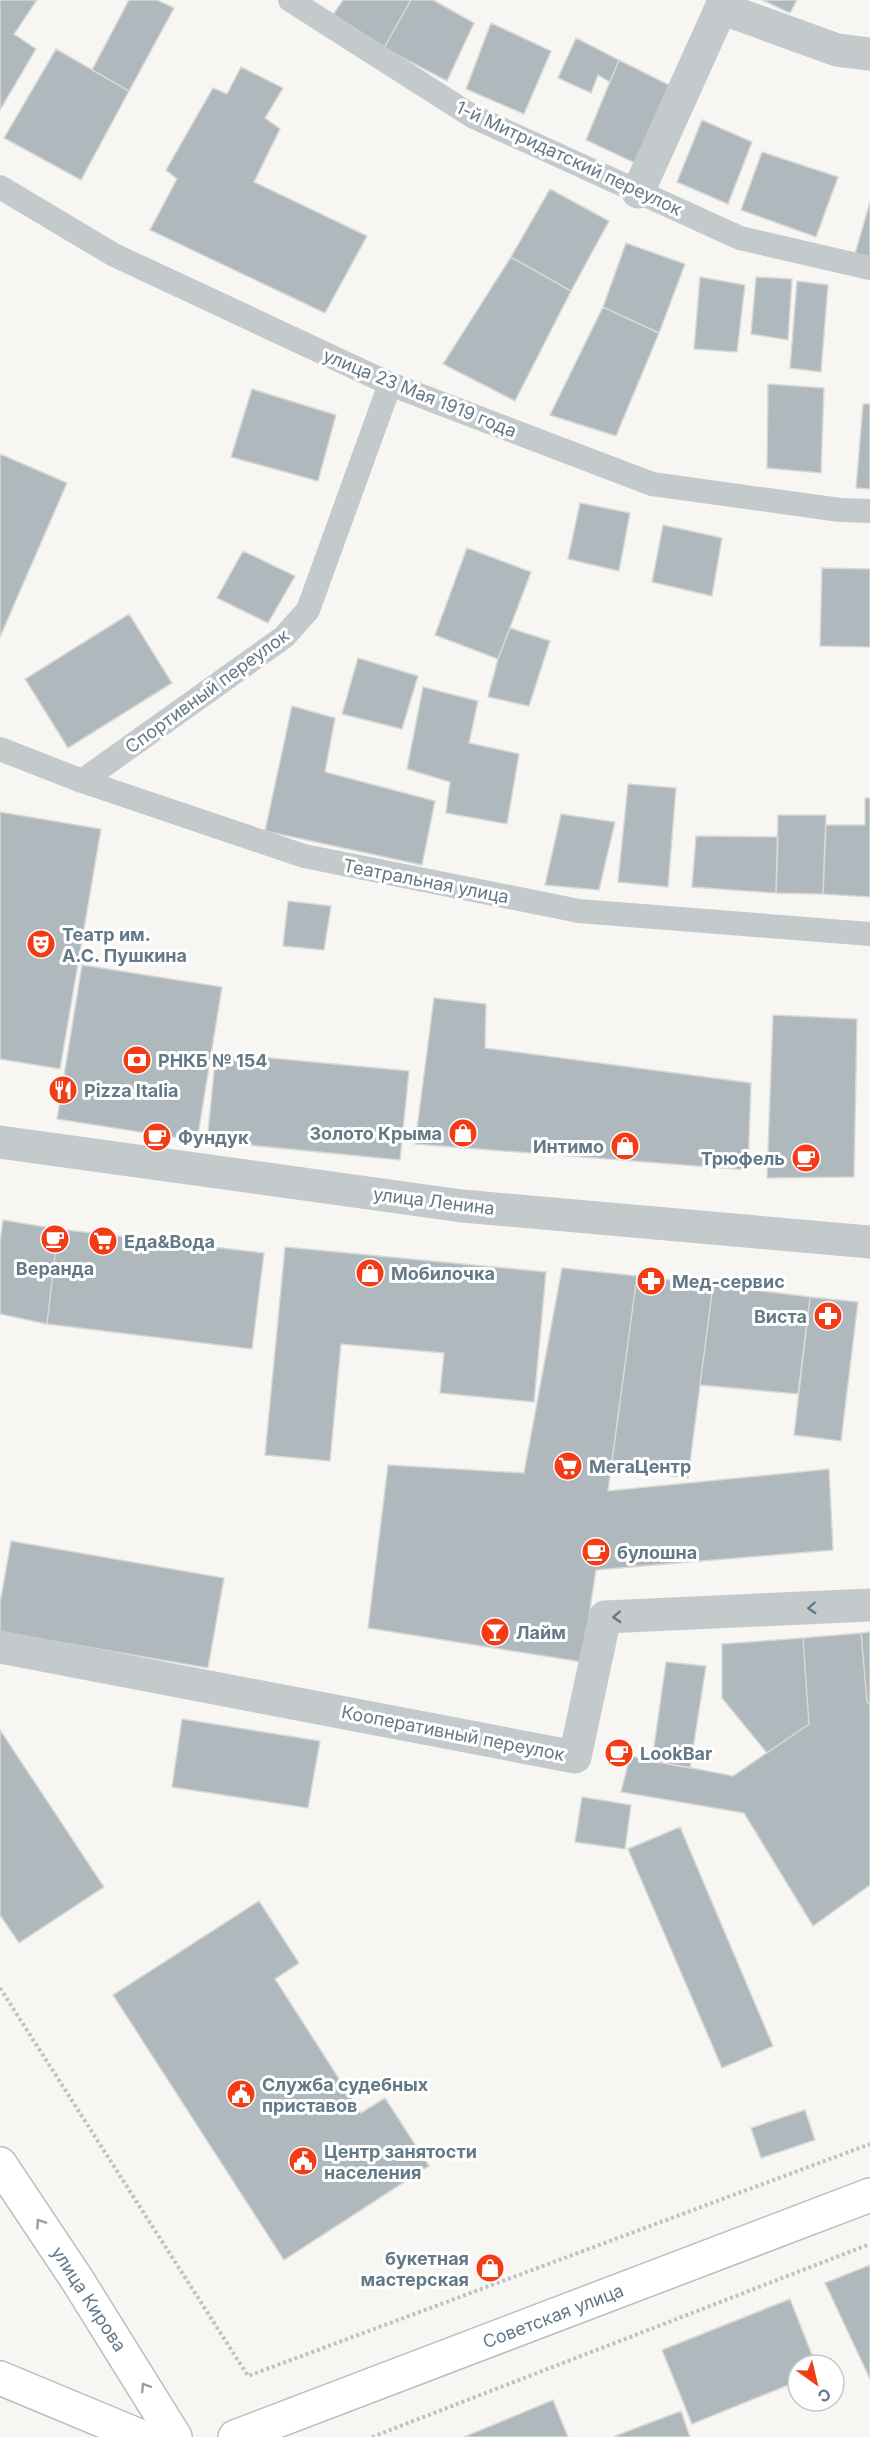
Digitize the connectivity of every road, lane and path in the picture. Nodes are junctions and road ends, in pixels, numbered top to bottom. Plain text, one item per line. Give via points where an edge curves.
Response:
1 (290, 0) edge
2 (870, 54) edge
3 (0, 187) edge
4 (638, 192) junction
5 (870, 268) edge
6 (390, 384) junction
7 (870, 511) edge
8 (0, 749) edge
9 (82, 781) junction
10 (870, 934) edge
11 (0, 1142) edge
12 (870, 1242) edge
13 (870, 1605) edge
14 (0, 1647) edge
15 (0, 1988) edge
16 (870, 2144) edge
17 (0, 2164) edge
18 (870, 2195) edge
19 (870, 2244) edge
20 (0, 2378) edge
21 (142, 2437) edge
22 (176, 2437) edge
23 (235, 2437) edge
24 (372, 2437) edge

1 - 4 lane, 1-й Митридатский переулок via 472,116
2 - 4 street via 837,50 721,8
3 - 6 lane, улица 23 Мая 1919 года via 114,255
4 - 5 lane, 1-й Митридатский переулок via 741,238
6 - 7 lane, улица 23 Мая 1919 года via 652,484
6 - 9 lane, Спортивный переулок via 308,610 284,637
8 - 9 lane, Театральная улица
9 - 10 lane, Театральная улица via 304,856 579,911
11 - 12 street, улица Ленина via 462,1206
13 -> 14 street, Кооперативный переулок via 604,1617 575,1757
15 - 16 path via 248,2376
22 -> 17 main road, улица Кирова
18 - 23 main road, Советская улица
19 - 24 path
20 - 21 main road

